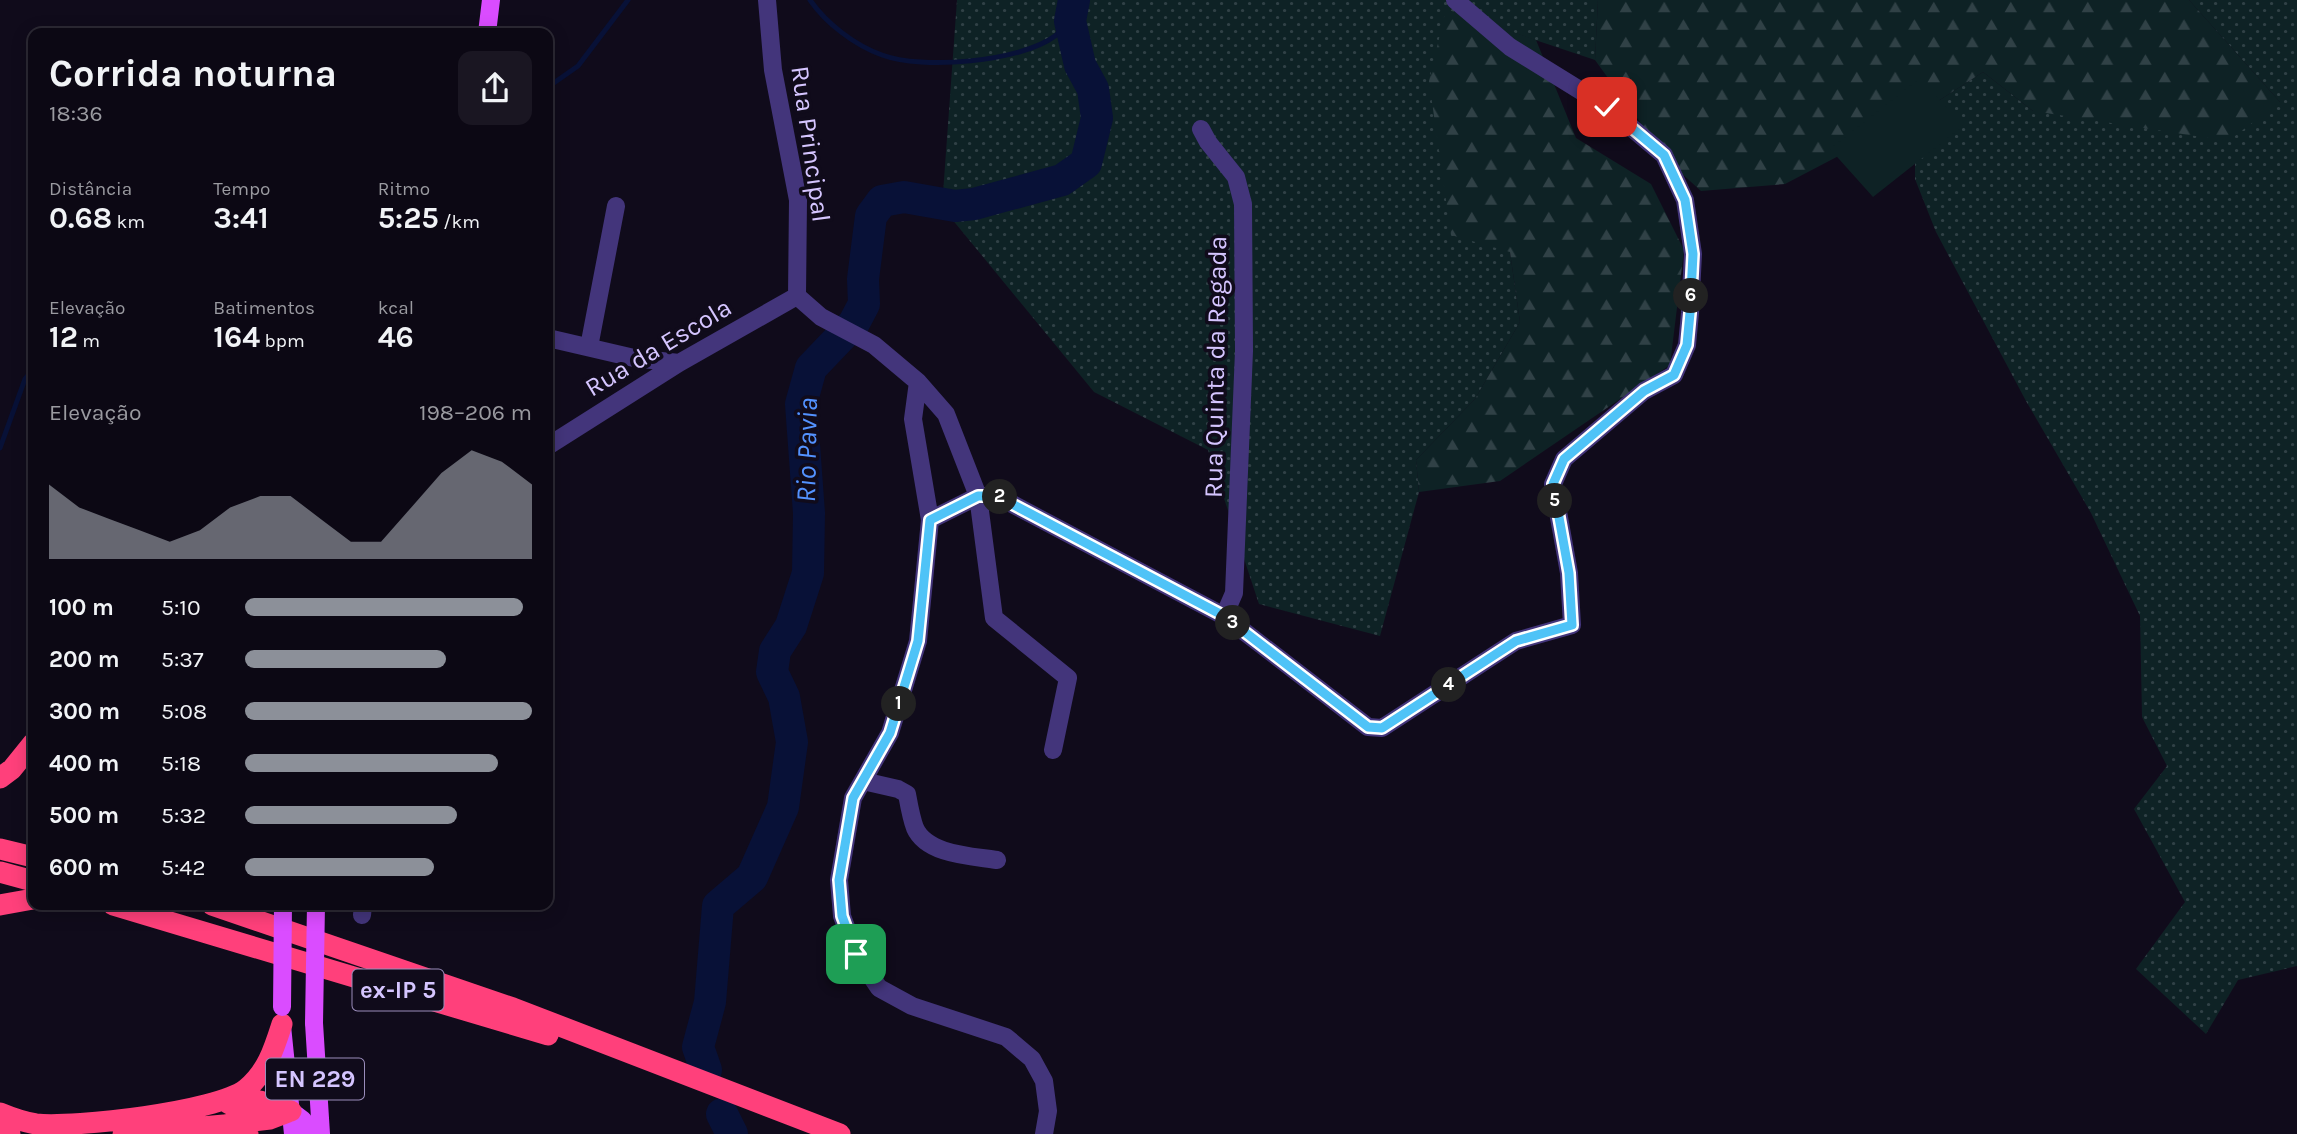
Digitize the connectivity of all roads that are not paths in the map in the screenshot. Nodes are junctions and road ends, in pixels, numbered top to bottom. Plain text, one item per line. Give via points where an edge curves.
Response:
1 (491, 0) edge
2 (767, 0) edge
3 (1455, 0) edge
4 (488, 28) edge
5 (1201, 129) dead end
6 (616, 206) dead end
7 (797, 296) junction
8 (553, 339) edge
9 (589, 347) junction
10 (679, 362) junction
11 (918, 382) junction
12 (553, 443) edge
13 (978, 496) junction
14 (930, 520) junction
15 (1224, 616) junction
16 (28, 749) edge
17 (1053, 750) dead end
18 (0, 778) edge
19 (863, 780) junction
20 (0, 849) edge
21 (28, 856) edge
22 (997, 860) dead end
23 (0, 872) edge
24 (28, 880) edge
25 (28, 900) edge
26 (0, 905) edge
27 (130, 910) edge
28 (227, 910) edge
29 (284, 910) edge
30 (316, 910) edge
31 (282, 1016) junction
32 (315, 1074) junction
33 (684, 1076) junction
34 (199, 1109) junction
35 (291, 1111) junction
36 (0, 1113) edge
37 (224, 1125) junction
38 (0, 1131) edge
39 (10, 1134) edge
40 (123, 1134) edge
41 (248, 1134) edge
42 (293, 1134) edge
43 (309, 1134) edge
44 (321, 1134) edge
45 (840, 1134) edge
46 (1044, 1134) edge

1 - 4 main road
2 - 7 street, Rua Principal via 774,71 798,200
3 - 15 street via 1510,47 1607,107 1664,155 1685,200 1693,254 1687,345 1674,375 1644,391 1564,459 1553,484 1569,573 1572,625 1516,641 1382,728 1368,727
5 - 15 street, Rua Quinta da Regada via 1236,177 1243,204 1244,351 1234,593
6 - 9 street
7 - 10 street, Rua da Escola
7 - 11 street via 821,317 874,345
8 - 9 street
9 - 10 street
10 - 12 street, Rua da Escola
11 - 13 street via 946,414
11 - 14 street via 913,419
13 - 14 street
13 - 15 street via 997,496
13 - 17 street via 994,618 1068,678
14 - 19 street via 918,641 890,733
16 - 18 highway
19 - 22 street via 907,794 916,829 925,841 953,853
19 - 46 street via 853,798 839,880 842,916 856,954 879,988 912,1006 1006,1037 1032,1059 1044,1081 1048,1111
20 - 21 highway
23 - 24 highway
25 - 26 highway
27 - 33 highway, ex-IP 5
28 - 33 highway, ex-IP 5 via 513,1008
29 - 31 main road, EN 229, bridge
30 - 32 main road, EN 229, bridge
31 - 34 highway via 267,1065 255,1081 240,1094
31 - 35 main road, EN 229
32 - 35 main road via 304,1100
32 - 44 main road, EN 229
33 - 45 highway, ex-IP 5
34 - 35 highway via 260,1101
34 - 36 highway via 51,1125
35 - 37 highway via 270,1119
35 - 42 main road, EN 229
35 - 43 main road via 303,1120
37 - 40 highway
37 - 41 highway
38 - 39 highway

